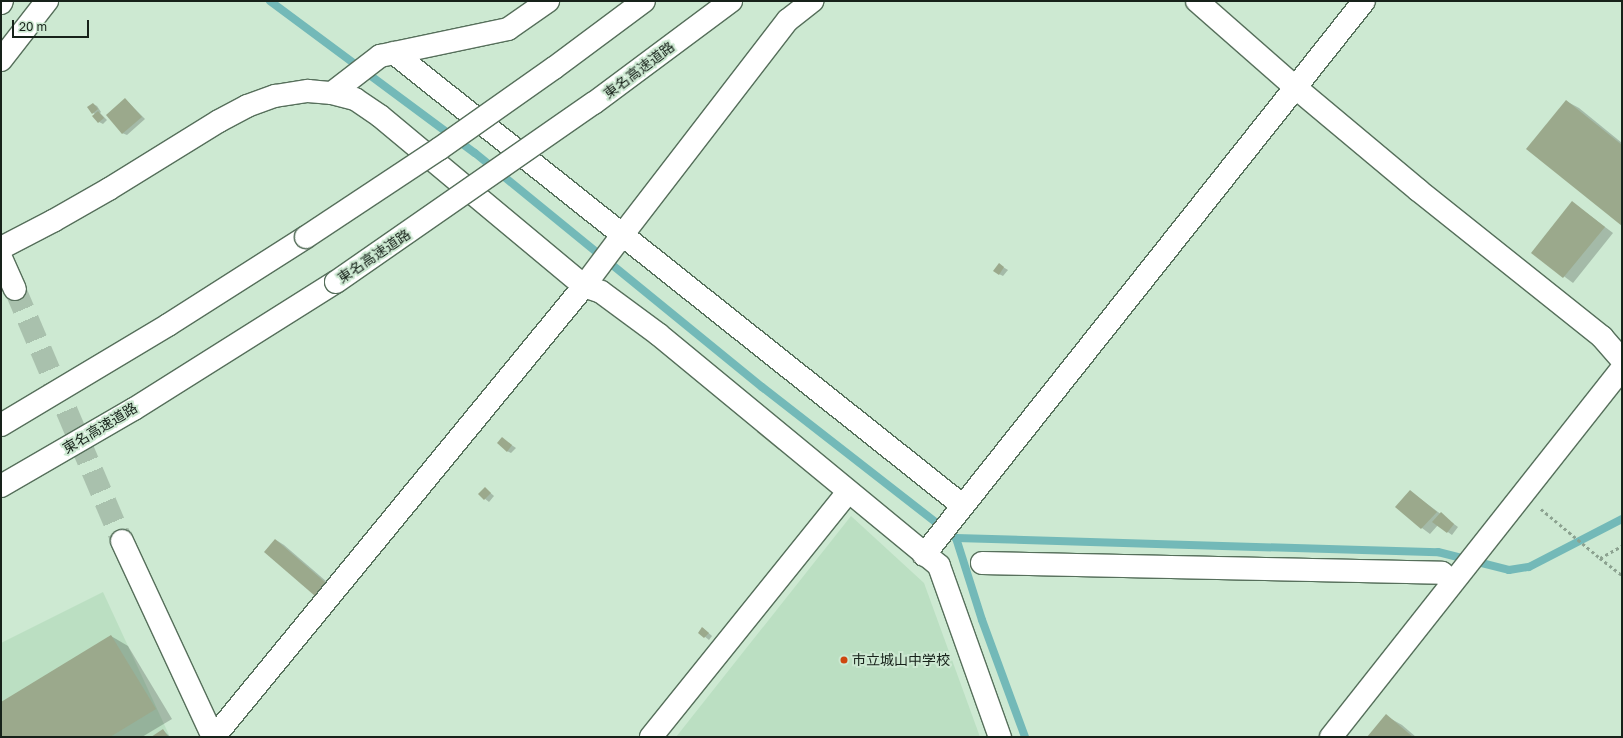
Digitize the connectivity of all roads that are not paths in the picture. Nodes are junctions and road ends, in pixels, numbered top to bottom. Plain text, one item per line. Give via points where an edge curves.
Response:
1 (47, 1) edge
2 (548, 1) edge
3 (644, 1) edge
4 (731, 1) edge
5 (812, 1) edge
6 (1197, 1) edge
7 (1364, 1) edge
8 (387, 54) junction
9 (1, 60) edge
10 (339, 87) junction
11 (1295, 87) junction
12 (623, 234) junction
13 (1, 248) edge
14 (1, 258) edge
15 (584, 286) junction
16 (15, 289) tunnel mouth
17 (1622, 360) edge
18 (1622, 369) edge
19 (1622, 387) edge
20 (1, 425) edge
21 (1575, 428) junction
22 (1, 486) edge
23 (848, 492) junction
24 (961, 508) junction
25 (122, 541) tunnel mouth
26 (929, 550) junction
27 (982, 563) dead end
28 (1453, 582) junction
29 (213, 737) edge
30 (650, 737) edge
31 (1000, 737) edge
32 (1330, 737) edge

1 - 9 main road
2 - 8 main road via 508,29
3 - 20 main road, bridge via 439,150 168,325
4 - 22 main road, 東名高速道路, bridge via 594,103 336,282 134,409
5 - 12 main road via 788,20
6 - 11 main road
7 - 11 main road
8 - 10 main road
8 - 12 main road
10 - 13 main road via 275,96 247,106 96,196
10 - 15 main road via 380,116
11 - 17 main road via 1418,190 1602,337
11 - 24 main road
12 - 15 main road
12 - 24 main road
14 - 16 main road
15 - 23 main road via 601,292 658,334
15 - 29 main road
18 - 21 main road
19 - 21 main road
21 - 28 main road
23 - 26 main road
23 - 30 main road
24 - 26 main road
25 - 29 main road
26 - 31 main road via 939,566
27 - 28 main road via 1442,573
28 - 32 main road

